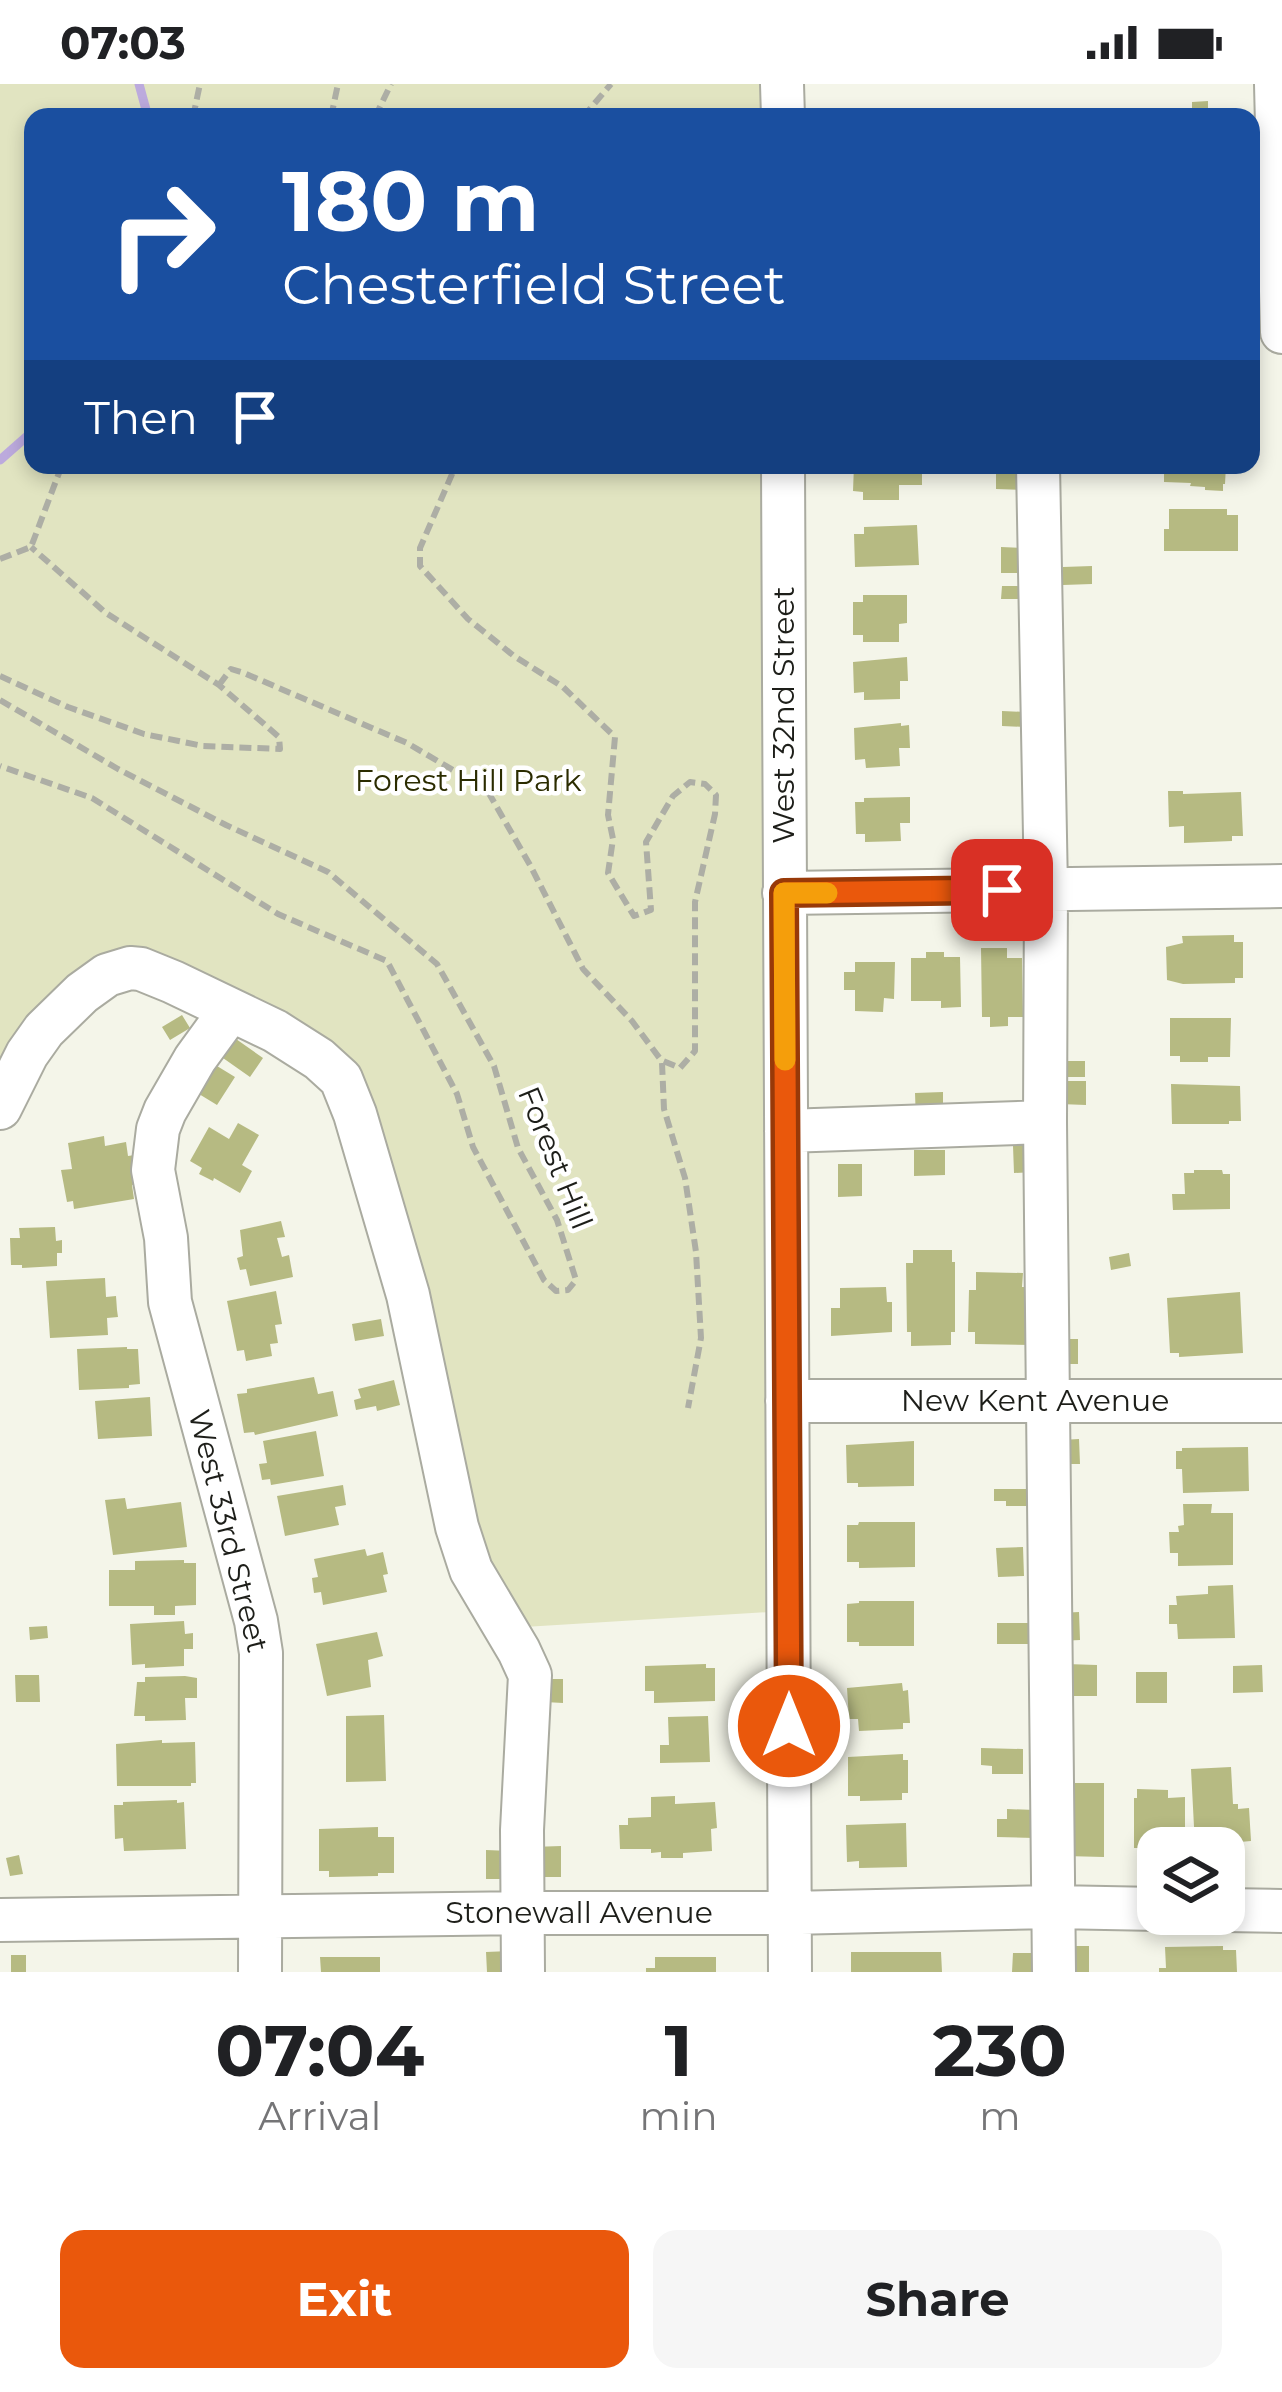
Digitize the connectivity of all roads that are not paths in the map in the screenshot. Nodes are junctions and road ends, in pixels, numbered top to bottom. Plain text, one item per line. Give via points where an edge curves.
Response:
1 (1276, 84) edge
2 (1282, 332) edge
3 (783, 474) edge
4 (1038, 474) edge
5 (1282, 886) edge
6 (1046, 889) junction
7 (784, 893) junction
8 (230, 1011) junction
9 (0, 1108) edge
10 (1045, 1122) junction
11 (786, 1131) junction
12 (1048, 1400) junction
13 (787, 1401) junction
14 (1282, 1401) edge
15 (1053, 1907) junction
16 (1137, 1909) edge
17 (1245, 1910) edge
18 (1282, 1911) edge
19 (522, 1913) junction
20 (790, 1913) junction
21 (259, 1917) junction
22 (0, 1920) edge
23 (260, 1972) edge
24 (523, 1972) edge
25 (790, 1972) edge
26 (1054, 1972) edge

1 - 2 street
3 - 7 street, West 32nd Street
4 - 6 street
5 - 6 street
6 - 7 street
6 - 10 street
7 - 11 street, West 32nd Street
8 - 9 street via 153,973 118,970 44,1030
8 - 19 street via 328,1066 355,1114 408,1295 457,1527 479,1588 530,1676
8 - 21 street, West 33rd Street via 176,1091 158,1129 153,1170 170,1302 261,1653
10 - 11 street
10 - 12 street
11 - 13 street, West 32nd Street
12 - 13 street, New Kent Avenue
12 - 14 street, New Kent Avenue
12 - 15 street
13 - 20 street, West 32nd Street
15 - 16 street, Stonewall Avenue
15 - 20 street, Stonewall Avenue
15 - 26 street
17 - 18 street
19 - 20 street, Stonewall Avenue
19 - 21 street, Stonewall Avenue
19 - 24 street
20 - 25 street, West 32nd Street
21 - 22 street, Stonewall Avenue
21 - 23 street, West 33rd Street

